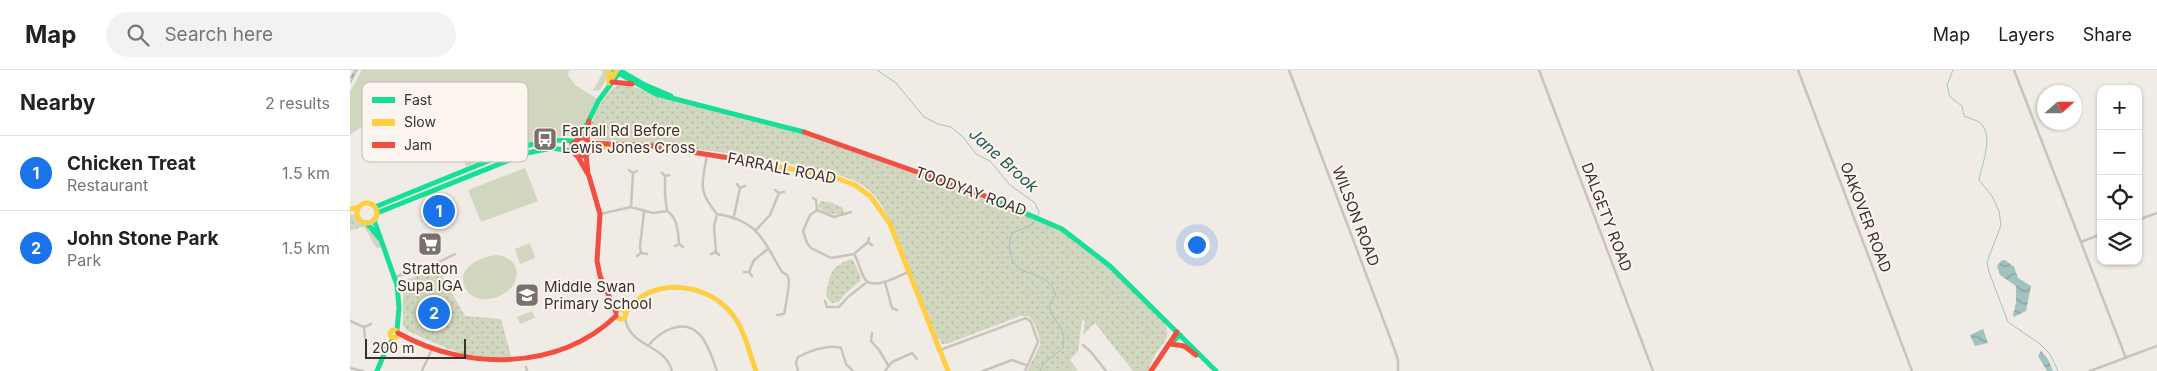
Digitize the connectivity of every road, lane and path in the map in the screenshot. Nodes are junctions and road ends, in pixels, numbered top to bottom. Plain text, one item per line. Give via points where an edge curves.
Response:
1 (609, 70) edge
2 (1289, 70) edge
3 (1539, 70) edge
4 (1798, 70) edge
5 (2014, 70) edge
6 (617, 71) edge
7 (610, 83) junction
8 (636, 84) junction
9 (677, 99) junction
10 (589, 121) junction
11 (577, 139) junction
12 (588, 141) junction
13 (616, 144) junction
14 (528, 145) edge
15 (572, 151) junction
16 (528, 153) edge
17 (588, 153) junction
18 (706, 154) junction
19 (578, 156) junction
20 (486, 162) edge
21 (504, 162) edge
22 (629, 170) dead end
23 (638, 171) dead end
24 (632, 173) junction
25 (662, 173) dead end
26 (669, 175) dead end
27 (588, 176) junction
28 (665, 176) junction
29 (737, 184) dead end
30 (745, 186) dead end
31 (740, 188) junction
32 (774, 190) dead end
33 (784, 192) dead end
34 (779, 193) junction
35 (817, 199) dead end
36 (359, 207) junction
37 (375, 207) junction
38 (630, 207) junction
39 (350, 208) edge
40 (845, 208) dead end
41 (817, 210) junction
42 (667, 211) junction
43 (644, 212) junction
44 (2157, 212) edge
45 (377, 213) junction
46 (350, 214) edge
47 (600, 214) junction
48 (718, 214) junction
49 (357, 215) junction
50 (734, 216) junction
51 (2142, 218) edge
52 (374, 220) junction
53 (367, 223) junction
54 (756, 230) junction
55 (2097, 236) edge
56 (869, 238) dead end
57 (380, 240) junction
58 (868, 242) junction
59 (2081, 242) junction
60 (679, 244) junction
61 (872, 245) dead end
62 (675, 246) dead end
63 (683, 247) dead end
64 (768, 250) junction
65 (716, 252) junction
66 (641, 253) junction
67 (455, 254) dead end
68 (647, 254) dead end
69 (711, 254) dead end
70 (854, 254) junction
71 (719, 255) dead end
72 (637, 256) dead end
73 (744, 272) dead end
74 (749, 272) junction
75 (910, 272) junction
76 (752, 276) dead end
77 (395, 277) junction
78 (867, 282) junction
79 (885, 282) junction
80 (825, 301) dead end
81 (827, 307) junction
82 (824, 310) dead end
83 (897, 310) dead end
84 (620, 314) junction
85 (784, 314) junction
86 (777, 315) dead end
87 (786, 318) dead end
88 (350, 321) edge
89 (371, 324) dead end
90 (364, 327) junction
91 (872, 333) dead end
92 (1178, 333) junction
93 (395, 334) junction
94 (365, 338) dead end
95 (871, 341) junction
96 (867, 342) dead end
97 (1170, 344) junction
98 (1083, 345) dead end
99 (648, 346) junction
100 (2157, 346) edge
101 (912, 348) dead end
102 (432, 350) junction
103 (940, 350) junction
104 (912, 353) junction
105 (564, 355) dead end
106 (2126, 358) junction
107 (917, 359) dead end
108 (1207, 363) junction
109 (467, 364) dead end
110 (534, 365) dead end
111 (888, 365) junction
112 (1026, 365) junction
113 (350, 368) edge
114 (524, 368) edge
115 (363, 371) edge
116 (377, 371) edge
117 (422, 371) edge
118 (672, 371) edge
119 (717, 371) edge
120 (756, 371) edge
121 (798, 371) edge
122 (851, 371) edge
123 (885, 371) edge
124 (948, 371) edge
125 (984, 371) edge
126 (1025, 371) edge
127 (1106, 371) edge
128 (1151, 371) edge
129 (1216, 371) edge
130 (1398, 371) edge
131 (1654, 371) edge
132 (1912, 371) edge
133 (2090, 371) edge

1 - 7 main road
2 - 130 street, WILSON ROAD via 1394,348
3 - 131 street, DALGETY ROAD
4 - 132 street, OAKOVER ROAD
5 - 59 street
6 - 7 main road
6 - 8 main road, TOODYAY ROAD
6 - 9 main road, TOODYAY ROAD
7 - 8 main road
7 - 10 main road
8 - 9 main road, TOODYAY ROAD via 656,94
9 - 92 main road, TOODYAY ROAD via 812,134 1042,219 1092,251
10 - 11 main road
10 - 12 main road
11 - 12 main road, FARRALL ROAD
11 - 14 main road, FARRALL ROAD
11 - 15 main road
12 - 13 main road, FARRALL ROAD
12 - 17 main road
13 - 17 main road, FARRALL ROAD
13 - 18 main road, FARRALL ROAD
15 - 16 main road via 552,148
15 - 19 main road
17 - 19 main road, FARRALL ROAD
17 - 27 main road
18 - 48 street via 702,187
18 - 75 main road, FARRALL ROAD via 802,170 854,184 869,194 885,212
19 - 27 main road
20 - 37 main road, FARRALL ROAD
21 - 45 main road
22 - 24 street
23 - 24 street
24 - 38 street
25 - 28 street
26 - 28 street
27 - 47 main road
28 - 42 street
29 - 31 street
30 - 31 street
31 - 50 street
32 - 34 street
33 - 34 street
34 - 54 street via 770,215
35 - 41 street
36 - 37 main road via 367,203
36 - 39 main road
36 - 49 main road
37 - 45 main road
38 - 43 street
38 - 47 street
40 - 41 street via 849,212 834,217
41 - 70 street via 810,215 802,231 806,243 831,258
42 - 43 street
42 - 60 street via 676,222
43 - 66 street
44 - 51 street
45 - 52 main road
46 - 49 main road
47 - 84 main road via 597,261 600,276
48 - 50 street
48 - 65 street via 714,226
49 - 53 main road
50 - 54 street
52 - 53 main road
52 - 57 main road
53 - 57 main road
54 - 64 street
55 - 59 street
56 - 58 street
57 - 77 main road
58 - 61 street
58 - 70 street
59 - 106 street
60 - 62 street
60 - 63 street
64 - 74 street via 754,260
64 - 85 street via 790,281
65 - 69 street
65 - 71 street
66 - 68 street
66 - 72 street
67 - 77 street
70 - 78 street
73 - 74 street
74 - 76 street
75 - 79 street
75 - 103 main road, FARRALL ROAD
77 - 93 main road via 399,297
78 - 79 street
78 - 81 street via 839,307
79 - 83 street via 892,308
80 - 81 street
81 - 82 street
84 - 99 street via 634,338
84 - 105 main road via 594,338
84 - 120 main road via 643,296 666,288 687,288 708,294 732,315
85 - 86 street
85 - 87 street
88 - 90 street
89 - 90 street
90 - 94 street
91 - 95 street
92 - 97 main road
92 - 108 main road, TOODYAY ROAD
93 - 102 main road
93 - 116 main road
95 - 96 street
95 - 111 street
97 - 108 main road via 1184,346
97 - 128 main road
98 - 127 street
99 - 118 street via 667,359
99 - 119 street via 665,330 682,326 689,328 701,336
100 - 106 street
101 - 104 street
102 - 109 main road
102 - 117 street
103 - 112 street via 1026,318 1031,322 1038,342
103 - 124 main road, FARRALL ROAD
104 - 107 street
104 - 111 street
106 - 133 street
108 - 129 main road, TOODYAY ROAD
110 - 114 main road
111 - 123 street
112 - 125 street via 1012,360
112 - 126 street
113 - 115 street
121 - 122 street via 798,357 835,346 841,348

